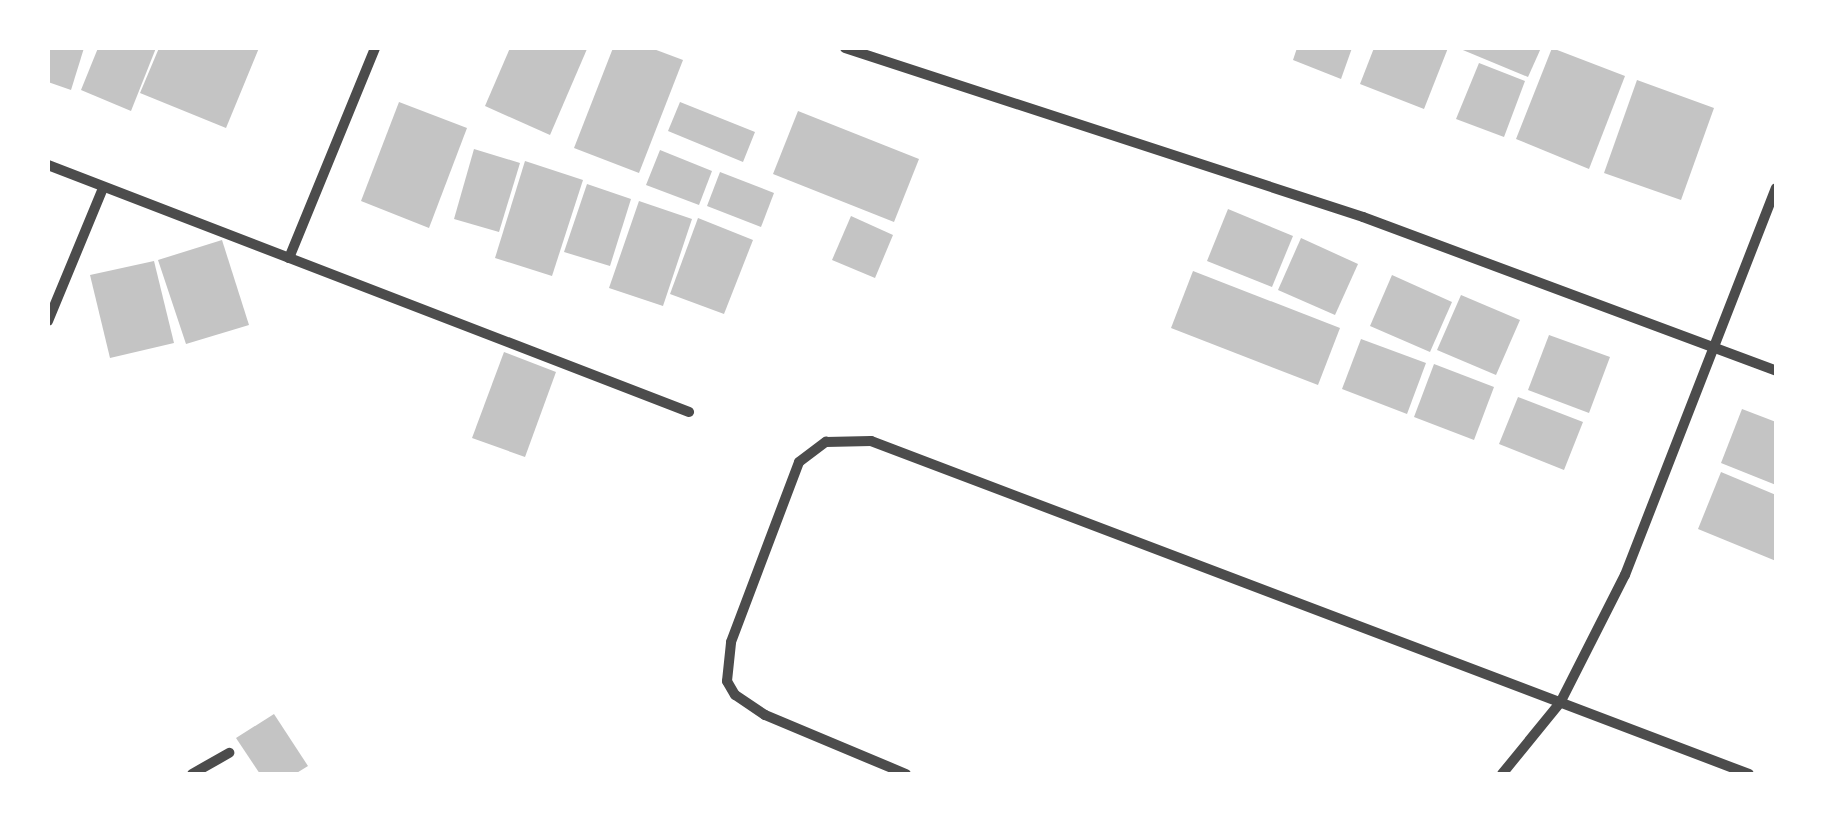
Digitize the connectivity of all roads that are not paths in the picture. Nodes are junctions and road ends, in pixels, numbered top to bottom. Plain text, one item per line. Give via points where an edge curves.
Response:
1 (375, 48) edge
2 (845, 48) edge
3 (48, 164) edge
4 (103, 188) junction
5 (1776, 188) edge
6 (290, 258) junction
7 (48, 321) edge
8 (1716, 349) junction
9 (1776, 371) edge
10 (689, 412) dead end
11 (1560, 703) junction
12 (229, 753) dead end
13 (192, 774) edge
14 (906, 774) edge
15 (1502, 774) edge
16 (1749, 774) edge

1 - 6 street
2 - 8 street via 1363,216
3 - 4 street
4 - 6 street
4 - 7 street
5 - 8 street
6 - 10 street
8 - 9 street
8 - 11 street via 1625,575
11 - 14 street via 871,441 826,442 799,462 731,642 726,681 765,715
11 - 15 street
11 - 16 street
12 - 13 street

